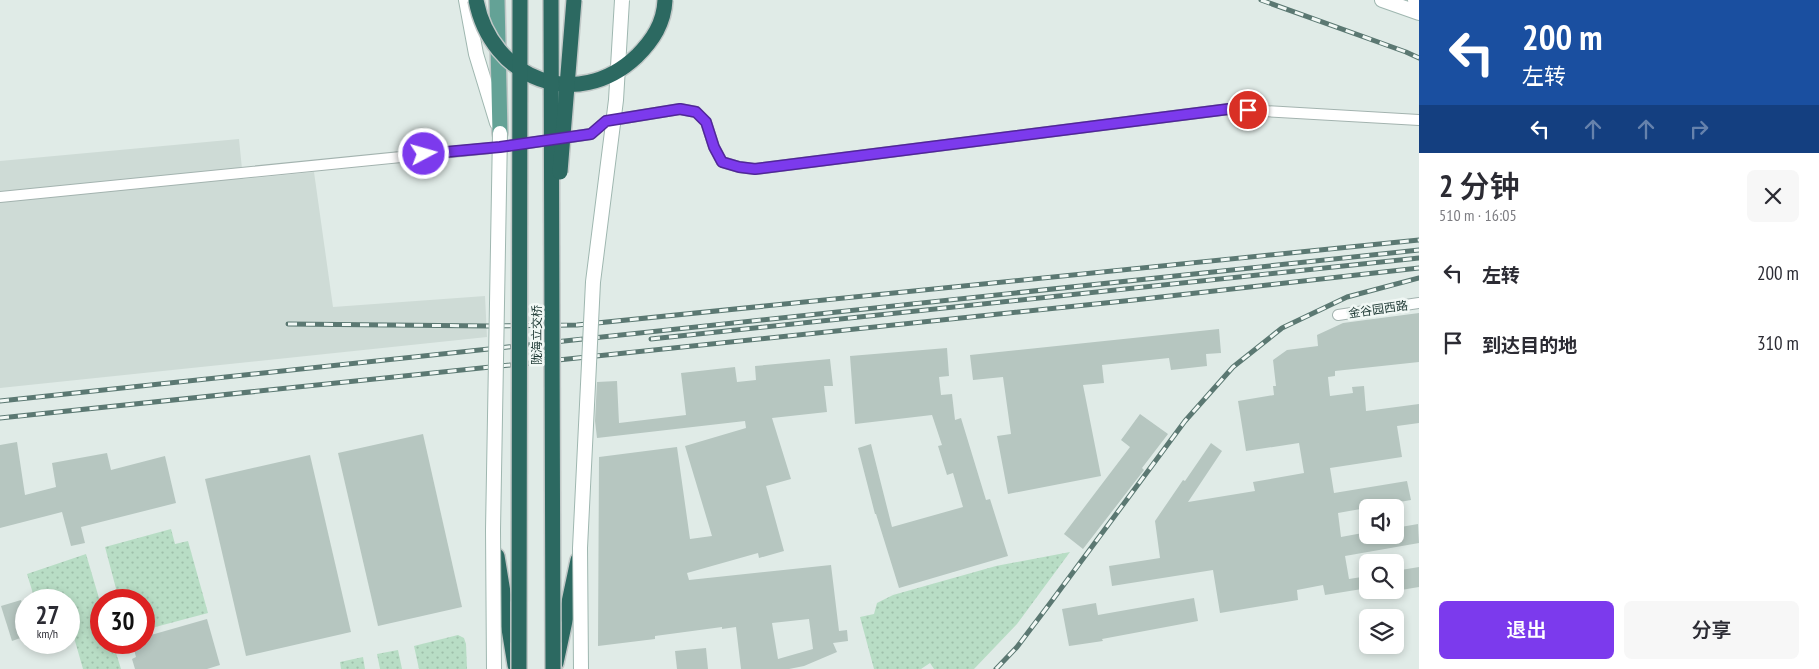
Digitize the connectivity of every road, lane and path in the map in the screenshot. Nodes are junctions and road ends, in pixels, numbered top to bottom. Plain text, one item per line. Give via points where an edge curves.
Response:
1 (466, 0) edge
2 (476, 0) edge
3 (497, 0) edge
4 (520, 0) edge
5 (551, 0) edge
6 (574, 0) edge
7 (622, 0) edge
8 (665, 0) edge
9 (1382, 0) edge
10 (1415, 0) edge
11 (1419, 2) edge
12 (1419, 13) edge
13 (1419, 120) edge
14 (500, 133) junction
15 (0, 196) edge
16 (551, 283) junction
17 (1419, 303) edge
18 (1338, 314) dead end
19 (493, 530) junction
20 (580, 548) junction
21 (494, 669) edge
22 (515, 669) edge
23 (519, 669) edge
24 (554, 669) edge
25 (581, 669) edge

1 - 14 main road via 476,54
2 - 8 highway, bridge via 486,31 506,58 538,80 562,85 594,82 611,76 632,60 658,29
3 - 14 main road, bridge
4 - 23 highway, 陇海立交桥, bridge
5 - 16 highway, 陇海立交桥, bridge
6 - 16 highway, bridge
7 - 20 main road, bridge via 616,100 593,282
9 - 12 main road
10 - 11 main road
13 - 15 street via 1229,109 755,169 722,162 706,122 696,112 680,109 606,121 591,134 500,147
14 - 19 main road, bridge
16 - 24 highway, 陇海立交桥, bridge
17 - 18 street, 金谷园西路
19 - 21 main road, bridge
19 - 22 highway, bridge
20 - 24 highway, bridge
20 - 25 main road, bridge

